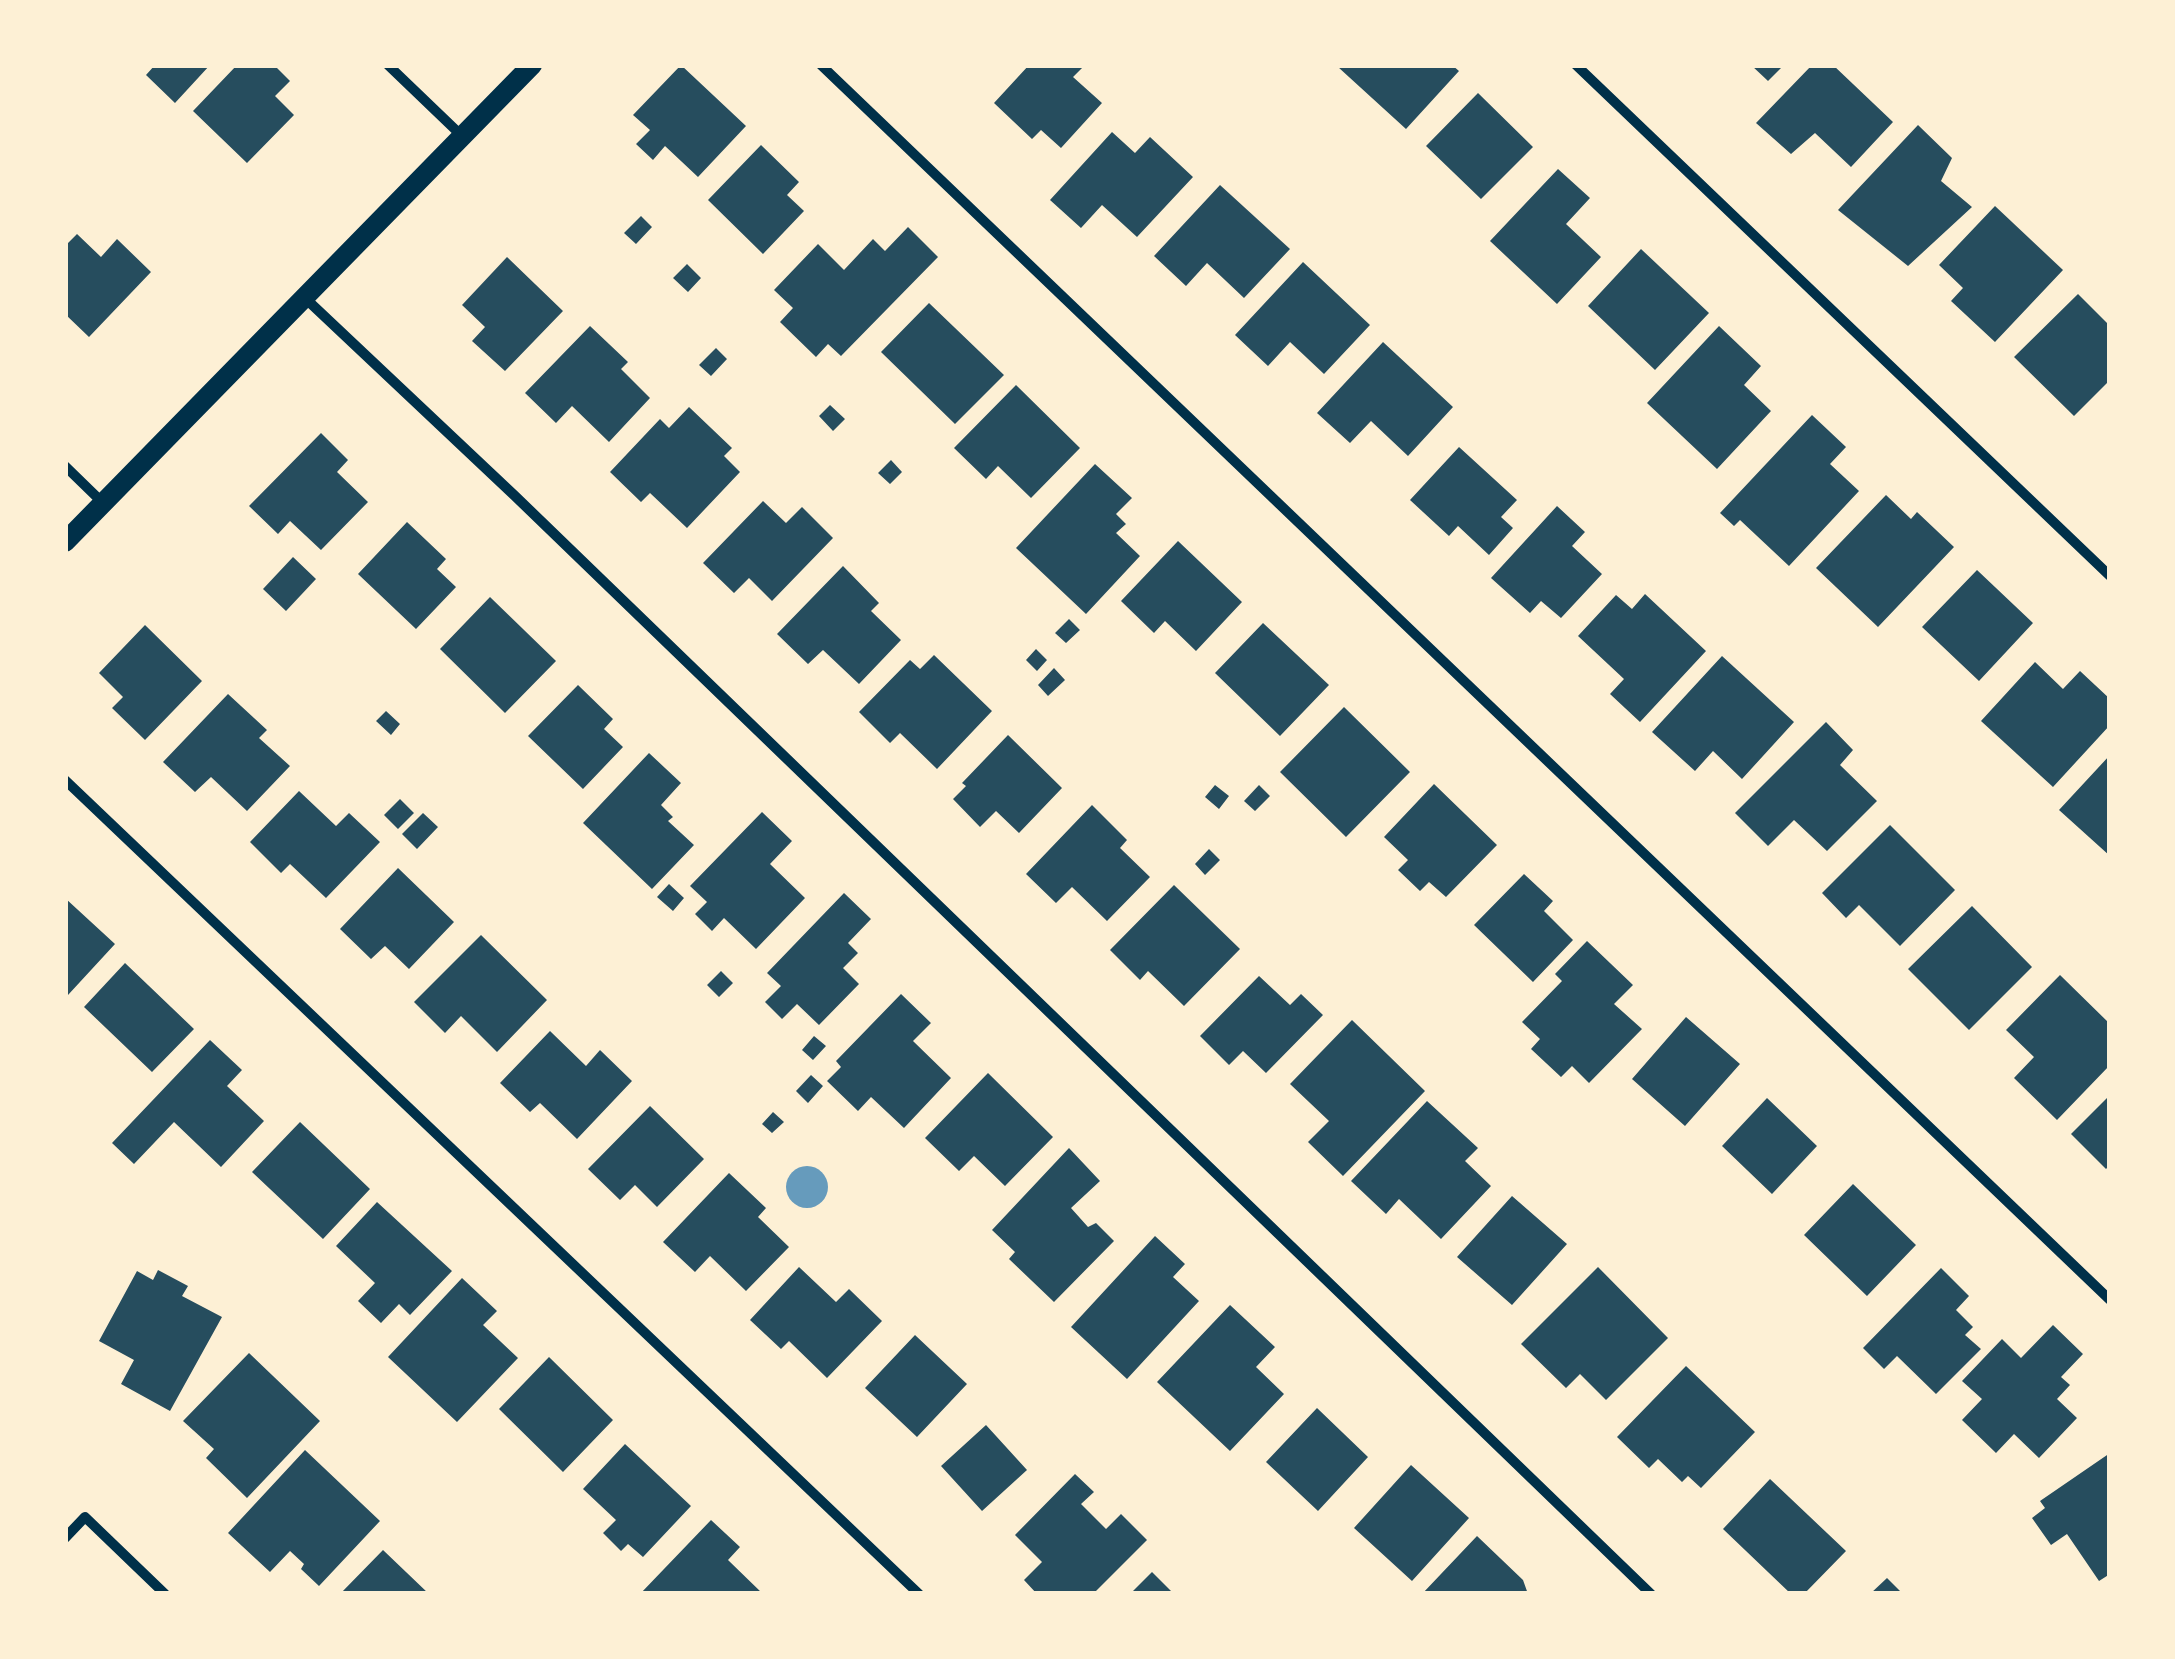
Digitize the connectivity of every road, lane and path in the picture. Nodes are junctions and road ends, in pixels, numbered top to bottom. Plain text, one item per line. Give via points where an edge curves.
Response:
1 (388, 65) edge
2 (532, 65) edge
3 (821, 65) edge
4 (1576, 65) edge
5 (462, 137) junction
6 (304, 298) junction
7 (65, 466) edge
8 (104, 503) junction
9 (65, 542) edge
10 (2110, 576) edge
11 (65, 780) edge
12 (2110, 1300) edge
13 (65, 1538) edge
14 (165, 1594) edge
15 (918, 1594) edge
16 (1651, 1594) edge

1 - 5 street
2 - 5 main road
3 - 12 street
4 - 10 street
5 - 6 main road
6 - 8 main road
6 - 16 street
7 - 8 street
8 - 9 main road
11 - 15 street
13 - 14 street via 85,1518

